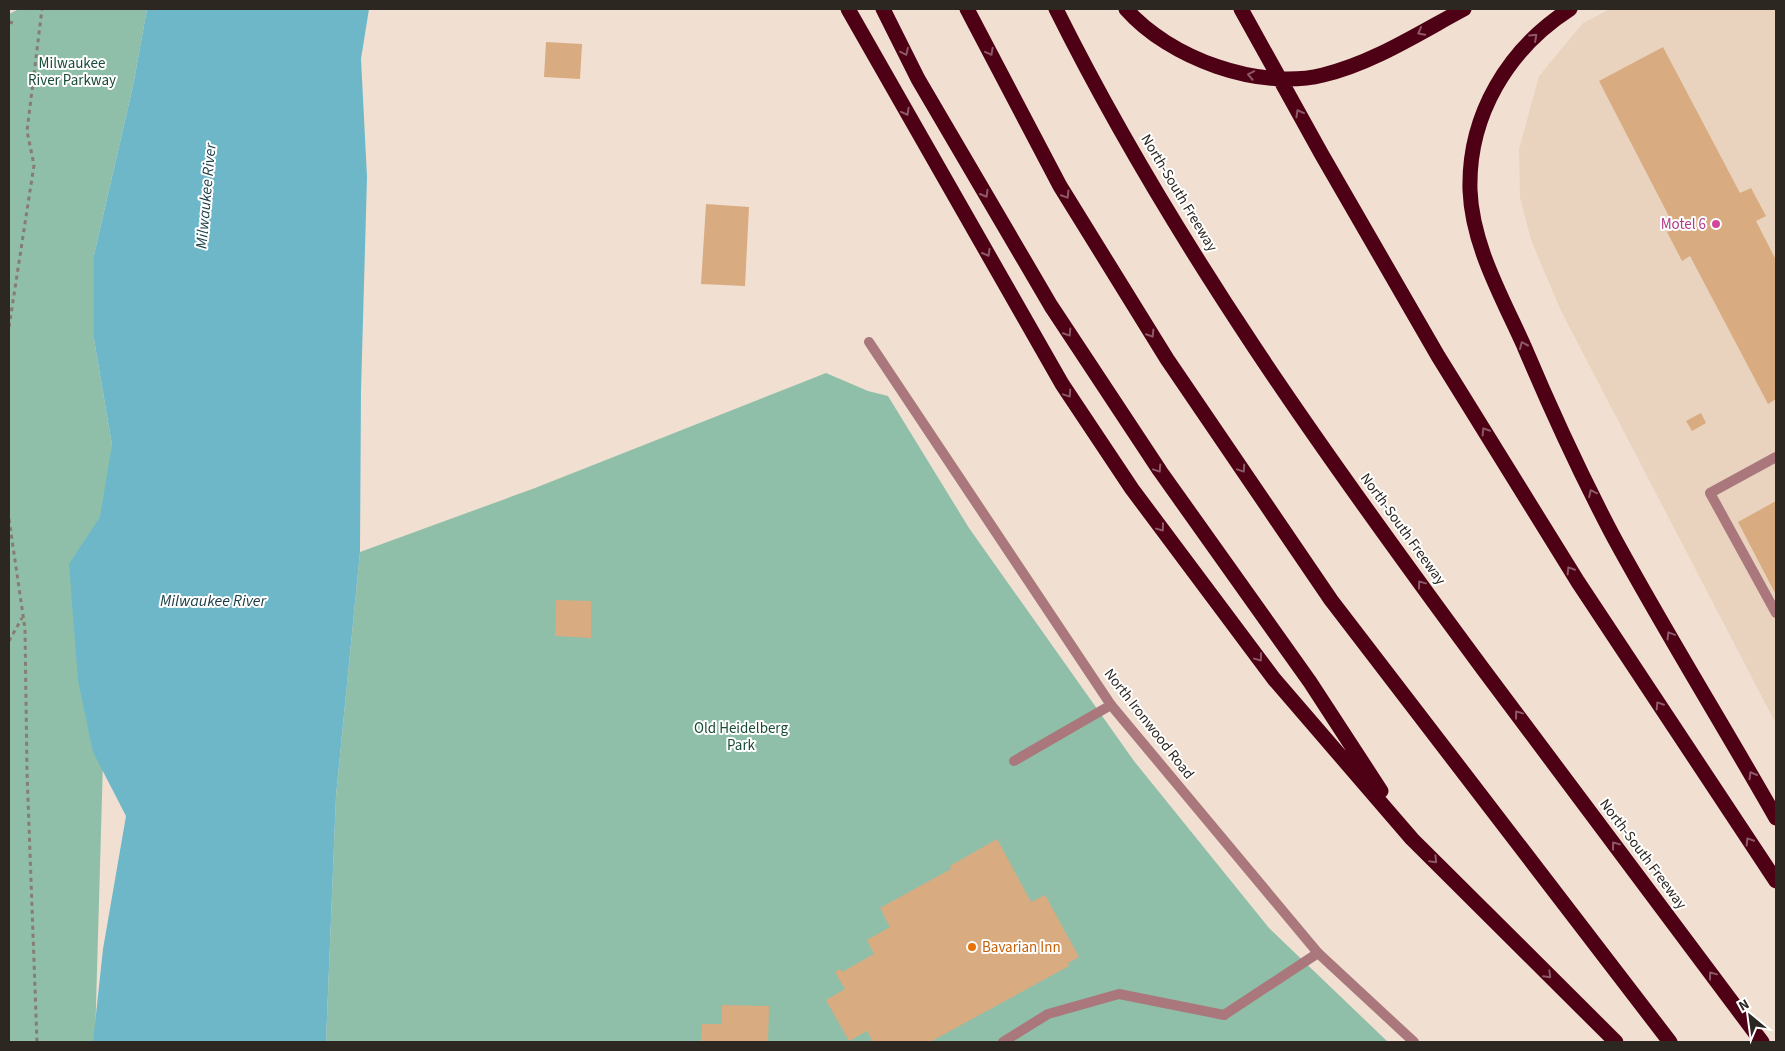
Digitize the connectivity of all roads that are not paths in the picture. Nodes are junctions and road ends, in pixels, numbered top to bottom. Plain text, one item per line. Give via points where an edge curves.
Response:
1 (848, 9) edge
2 (883, 9) edge
3 (967, 9) edge
4 (1056, 9) edge
5 (1126, 9) edge
6 (1242, 9) edge
7 (1464, 9) edge
8 (1570, 9) edge
9 (869, 342) dead end
10 (1776, 457) edge
11 (1776, 613) edge
12 (1111, 705) junction
13 (1014, 761) dead end
14 (1776, 818) edge
15 (1412, 839) junction
16 (1776, 881) edge
17 (1318, 953) junction
18 (1003, 1042) edge
19 (1414, 1042) edge
20 (1616, 1042) edge
21 (1670, 1042) edge
22 (1762, 1042) edge

1 -> 15 highway via 1062,384 1132,489 1274,679
2 -> 15 highway via 918,79 1051,306 1160,471 1310,682
3 -> 21 highway via 1060,186 1166,359 1331,600
22 -> 4 highway, North-South Freeway via 1389,542 1230,312 1151,182
7 -> 5 highway via 1359,62 1321,76 1299,79 1272,78 1211,65 1164,41
16 -> 6 highway via 1578,582 1438,356
14 -> 8 highway via 1603,516 1531,364 1475,226 1470,173 1486,105 1516,57 1539,33
9 - 12 street, North Ironwood Road
10 - 11 street via 1710,493
12 - 13 street
12 - 17 street, North Ironwood Road
15 -> 20 highway
17 - 18 street via 1224,1015 1119,994 1048,1014
17 - 19 street, North Ironwood Road

